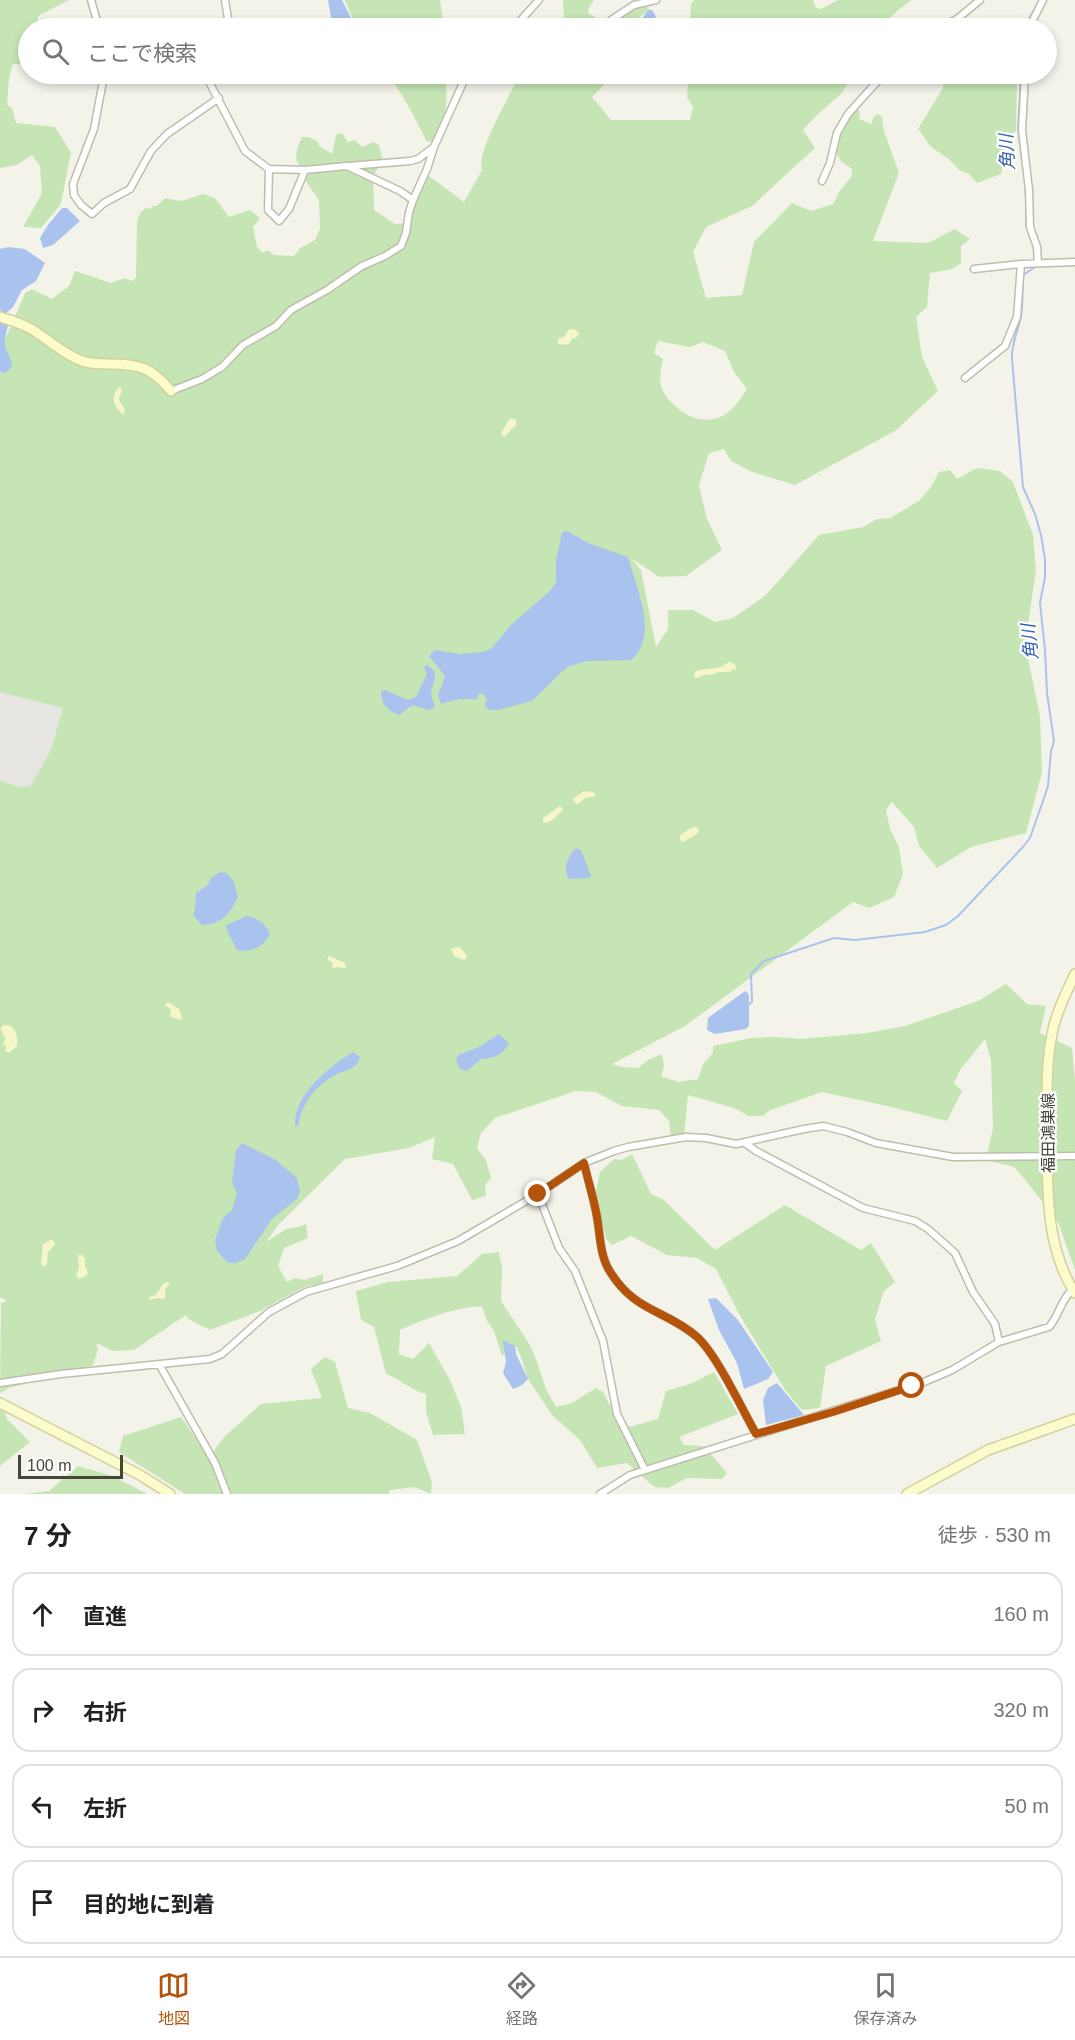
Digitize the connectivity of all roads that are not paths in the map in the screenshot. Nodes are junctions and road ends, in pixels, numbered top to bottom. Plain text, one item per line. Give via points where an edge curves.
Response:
1 (91, 0) edge
2 (225, 0) edge
3 (539, 0) edge
4 (656, 0) edge
5 (980, 0) edge
6 (1043, 0) edge
7 (96, 18) edge
8 (228, 18) edge
9 (523, 18) edge
10 (614, 18) edge
11 (958, 18) edge
12 (1034, 18) edge
13 (102, 84) edge
14 (211, 84) edge
15 (462, 84) edge
16 (875, 84) edge
17 (1024, 84) edge
18 (219, 98) junction
19 (434, 147) junction
20 (347, 166) junction
21 (269, 169) junction
22 (305, 170) junction
23 (822, 181) dead end
24 (413, 200) junction
25 (1075, 262) edge
26 (1038, 263) junction
27 (1021, 264) junction
28 (974, 269) dead end
29 (0, 317) edge
30 (966, 378) dead end
31 (171, 391) joint
32 (1075, 974) edge
33 (745, 1143) junction
34 (1047, 1155) junction
35 (1075, 1156) edge
36 (584, 1163) junction
37 (538, 1194) junction
38 (1074, 1291) edge
39 (999, 1342) junction
40 (159, 1364) junction
41 (0, 1383) edge
42 (0, 1403) edge
43 (1075, 1419) edge
44 (756, 1434) junction
45 (645, 1470) junction
46 (170, 1494) edge
47 (227, 1494) edge
48 (600, 1494) edge
49 (907, 1494) edge

1 - 7 street
2 - 8 street
3 - 9 street
4 - 10 street via 634,5
5 - 11 street
6 - 12 street
13 - 18 street via 94,129 73,184 74,195 92,214 130,189 151,151 167,134
14 - 18 street
15 - 19 street
16 - 23 street via 837,133
17 - 26 street via 1022,130 1030,227
18 - 21 street via 246,151
19 - 20 street via 410,161
19 - 24 street
20 - 22 street
20 - 24 street
21 - 22 street
21 - 22 street via 268,210 279,221 289,208
24 - 31 street via 406,233 394,251 291,310 276,326 247,342 213,373
25 - 26 street
26 - 27 street
27 - 28 street
27 - 30 street via 1017,317 1005,346
29 - 31 street via 30,328 85,362 130,364 147,369
32 - 34 street, 福田鴻巣線 via 1052,1035
33 - 34 street via 823,1126 876,1143 953,1157
33 - 36 street via 686,1137 614,1151
33 - 39 street via 863,1208 915,1221 928,1229 955,1253 973,1292 995,1324
34 - 35 street
34 - 38 street, 福田鴻巣線 via 1052,1231
36 - 37 street
36 - 44 street via 603,1256 611,1273 633,1299 699,1338
37 - 40 street via 423,1257 306,1292 269,1312 214,1358
37 - 45 street via 603,1341 617,1414
38 - 39 street via 1068,1293 1049,1327
39 - 44 street via 924,1382
40 - 41 street
40 - 47 street via 215,1463
42 - 46 street
43 - 49 street via 988,1450
44 - 45 street
45 - 48 street via 619,1480

